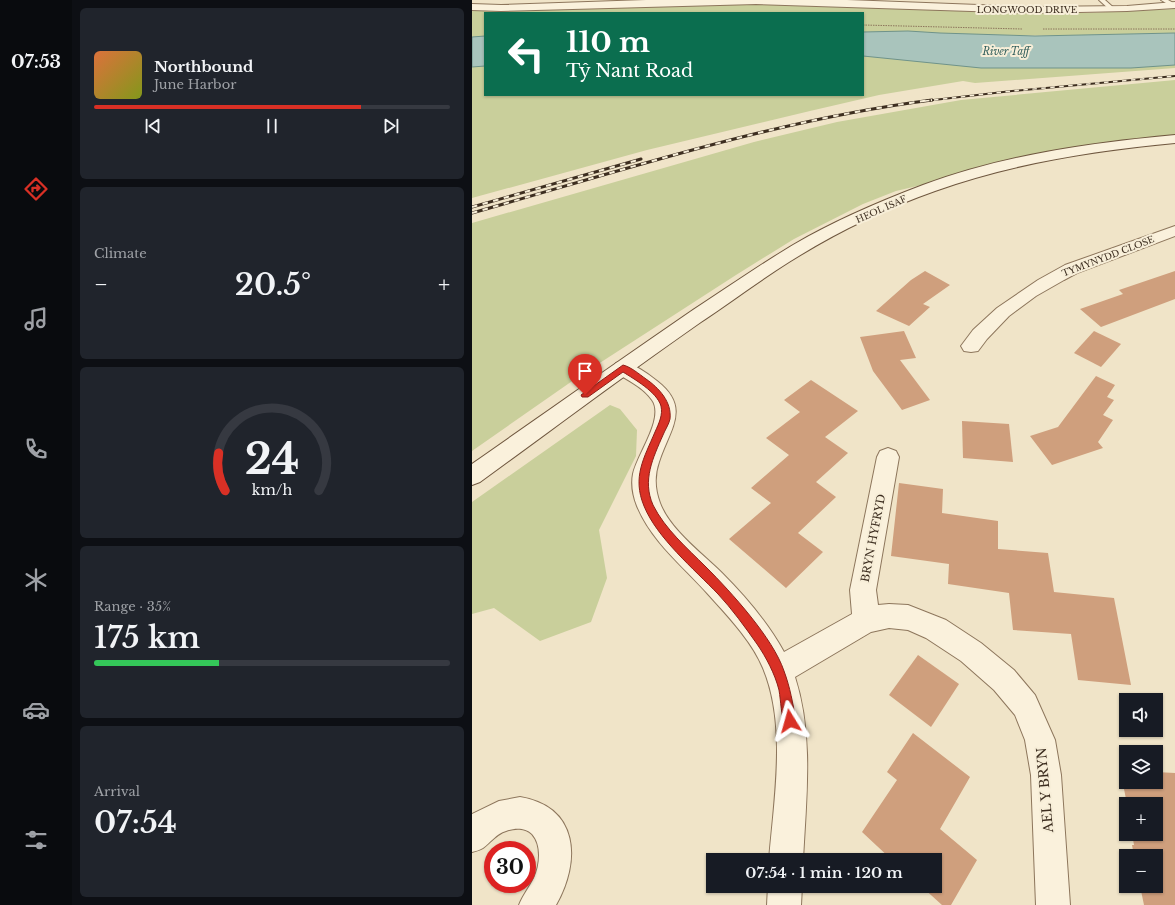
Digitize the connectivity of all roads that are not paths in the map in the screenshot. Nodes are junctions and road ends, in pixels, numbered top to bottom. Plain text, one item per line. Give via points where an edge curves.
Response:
1 (1102, 0) edge
2 (1164, 0) edge
3 (1174, 5) edge
4 (472, 7) edge
5 (1112, 9) junction
6 (1175, 139) edge
7 (1175, 231) edge
8 (971, 346) dead end
9 (623, 368) junction
10 (888, 457) dead end
11 (472, 476) edge
12 (866, 620) junction
13 (778, 671) junction
14 (472, 836) edge
15 (786, 853) edge
16 (785, 893) edge
17 (536, 905) edge
18 (784, 905) edge
19 (1053, 905) edge

1 - 5 lane
2 - 3 lane
3 - 5 street, LONGWOOD DRIVE
4 - 5 street, LONGWOOD DRIVE via 748,0 984,9
6 - 9 street, HEOL ISAF via 1109,145 1041,156 956,179 903,198 825,235 784,258
7 - 8 street, TYMYNYDD CLOSE via 1056,276 1007,309 978,335
9 - 11 street, HEOL ISAF
9 - 13 street via 650,386 665,405 665,419 643,475 649,506 668,536 742,615 762,641
10 - 12 street, BRYN HYFRYD via 863,590
12 - 13 street, AEL Y BRYN
12 - 19 street, AEL Y BRYN via 889,616 908,618 936,629 972,652 1004,680 1025,705 1040,740 1046,776
13 - 15 street via 788,708 791,735
14 - 17 street via 489,821 506,814 523,812 537,818 548,828 554,844 554,863 550,882
16 - 18 street

